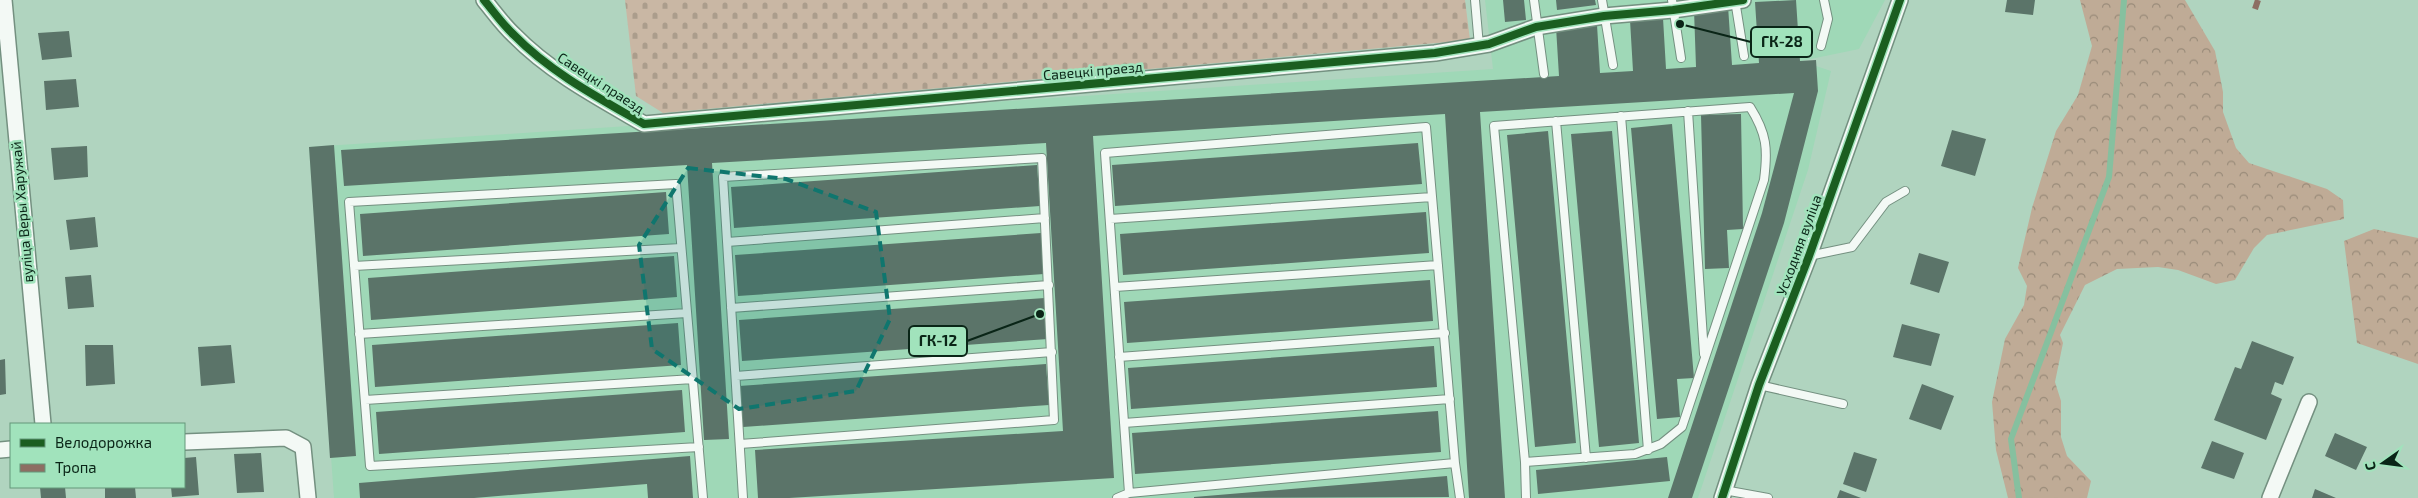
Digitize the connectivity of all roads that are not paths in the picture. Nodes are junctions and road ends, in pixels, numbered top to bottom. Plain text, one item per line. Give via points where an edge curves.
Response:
1 (4, 0) edge
2 (484, 0) edge
3 (1475, 0) edge
4 (1534, 0) edge
5 (1602, 0) edge
6 (1736, 0) edge
7 (1742, 0) edge
8 (1824, 0) edge
9 (1900, 0) edge
10 (1672, 5) edge
11 (1604, 16) junction
12 (1536, 27) junction
13 (1479, 46) junction
14 (1820, 46) dead end
15 (1744, 56) dead end
16 (1682, 58) dead end
17 (1613, 64) dead end
18 (1544, 74) dead end
19 (1688, 111) junction
20 (1621, 116) junction
21 (1556, 121) junction
22 (1905, 190) dead end
23 (1432, 197) junction
24 (1045, 218) junction
25 (1110, 219) junction
26 (727, 242) junction
27 (681, 248) junction
28 (1809, 256) junction
29 (1438, 265) junction
30 (354, 266) junction
31 (1049, 285) junction
32 (1114, 287) junction
33 (731, 308) junction
34 (687, 313) junction
35 (1445, 333) junction
36 (359, 334) junction
37 (1052, 352) junction
38 (1119, 357) junction
39 (1705, 359) junction
40 (736, 376) junction
41 (693, 379) junction
42 (1759, 385) junction
43 (365, 400) junction
44 (1450, 400) junction
45 (2309, 402) dead end
46 (1844, 404) dead end
47 (42, 423) edge
48 (1124, 423) junction
49 (185, 442) edge
50 (740, 444) junction
51 (699, 447) junction
52 (1648, 450) junction
53 (1586, 458) junction
54 (1525, 462) junction
55 (1455, 463) junction
56 (1129, 493) junction
57 (1723, 494) edge
58 (308, 498) edge
59 (703, 498) edge
60 (743, 498) edge
61 (1116, 498) edge
62 (1460, 498) edge
63 (1526, 498) edge
64 (1768, 498) edge
65 (2270, 498) edge

1 - 47 street, вуліца Веры Харужай
2 - 13 street, Савецкі праезд via 514,36 542,59 644,124 1435,53
3 - 13 lane
4 - 12 lane
5 - 11 lane
6 - 7 street, Савецкі праезд
6 - 10 street, Савецкі праезд
6 - 15 lane
8 - 14 lane via 1828,19
9 - 28 street, Усходняя вуліца
10 - 11 street, Савецкі праезд
10 - 16 lane
11 - 12 street, Савецкі праезд
11 - 17 lane
12 - 13 street, Савецкі праезд
12 - 18 lane
19 - 20 lane
19 - 39 lane
19 - 39 lane via 1750,107 1761,124 1768,150 1764,180
20 - 21 lane
20 - 52 lane
21 - 53 lane
21 - 54 lane via 1494,126
22 - 28 lane via 1886,202 1852,247
23 - 25 lane
23 - 25 lane via 1426,127 1105,153
23 - 29 lane
24 - 26 lane
24 - 26 lane via 1042,158 723,177
24 - 31 lane
25 - 32 lane
26 - 33 lane
27 - 30 lane
27 - 30 lane via 676,184 348,202
27 - 34 lane
28 - 42 street, Усходняя вуліца
29 - 32 lane
29 - 35 lane
30 - 36 lane
31 - 33 lane
31 - 37 lane
32 - 38 lane
33 - 40 lane
34 - 36 lane
34 - 41 lane
35 - 38 lane
35 - 44 lane
36 - 43 lane
37 - 40 lane
37 - 50 lane via 1054,420
38 - 48 lane
39 - 52 lane via 1682,427
40 - 50 lane
41 - 43 lane
41 - 51 lane
42 - 46 lane
42 - 57 street, Усходняя вуліца
43 - 51 lane via 370,466
44 - 48 lane
44 - 55 lane
45 - 65 street
48 - 56 lane
49 - 58 street via 286,438 303,447
50 - 60 lane
51 - 59 lane
52 - 53 lane
53 - 54 lane
54 - 63 lane
55 - 56 lane
55 - 62 lane
56 - 61 lane
57 - 64 lane

